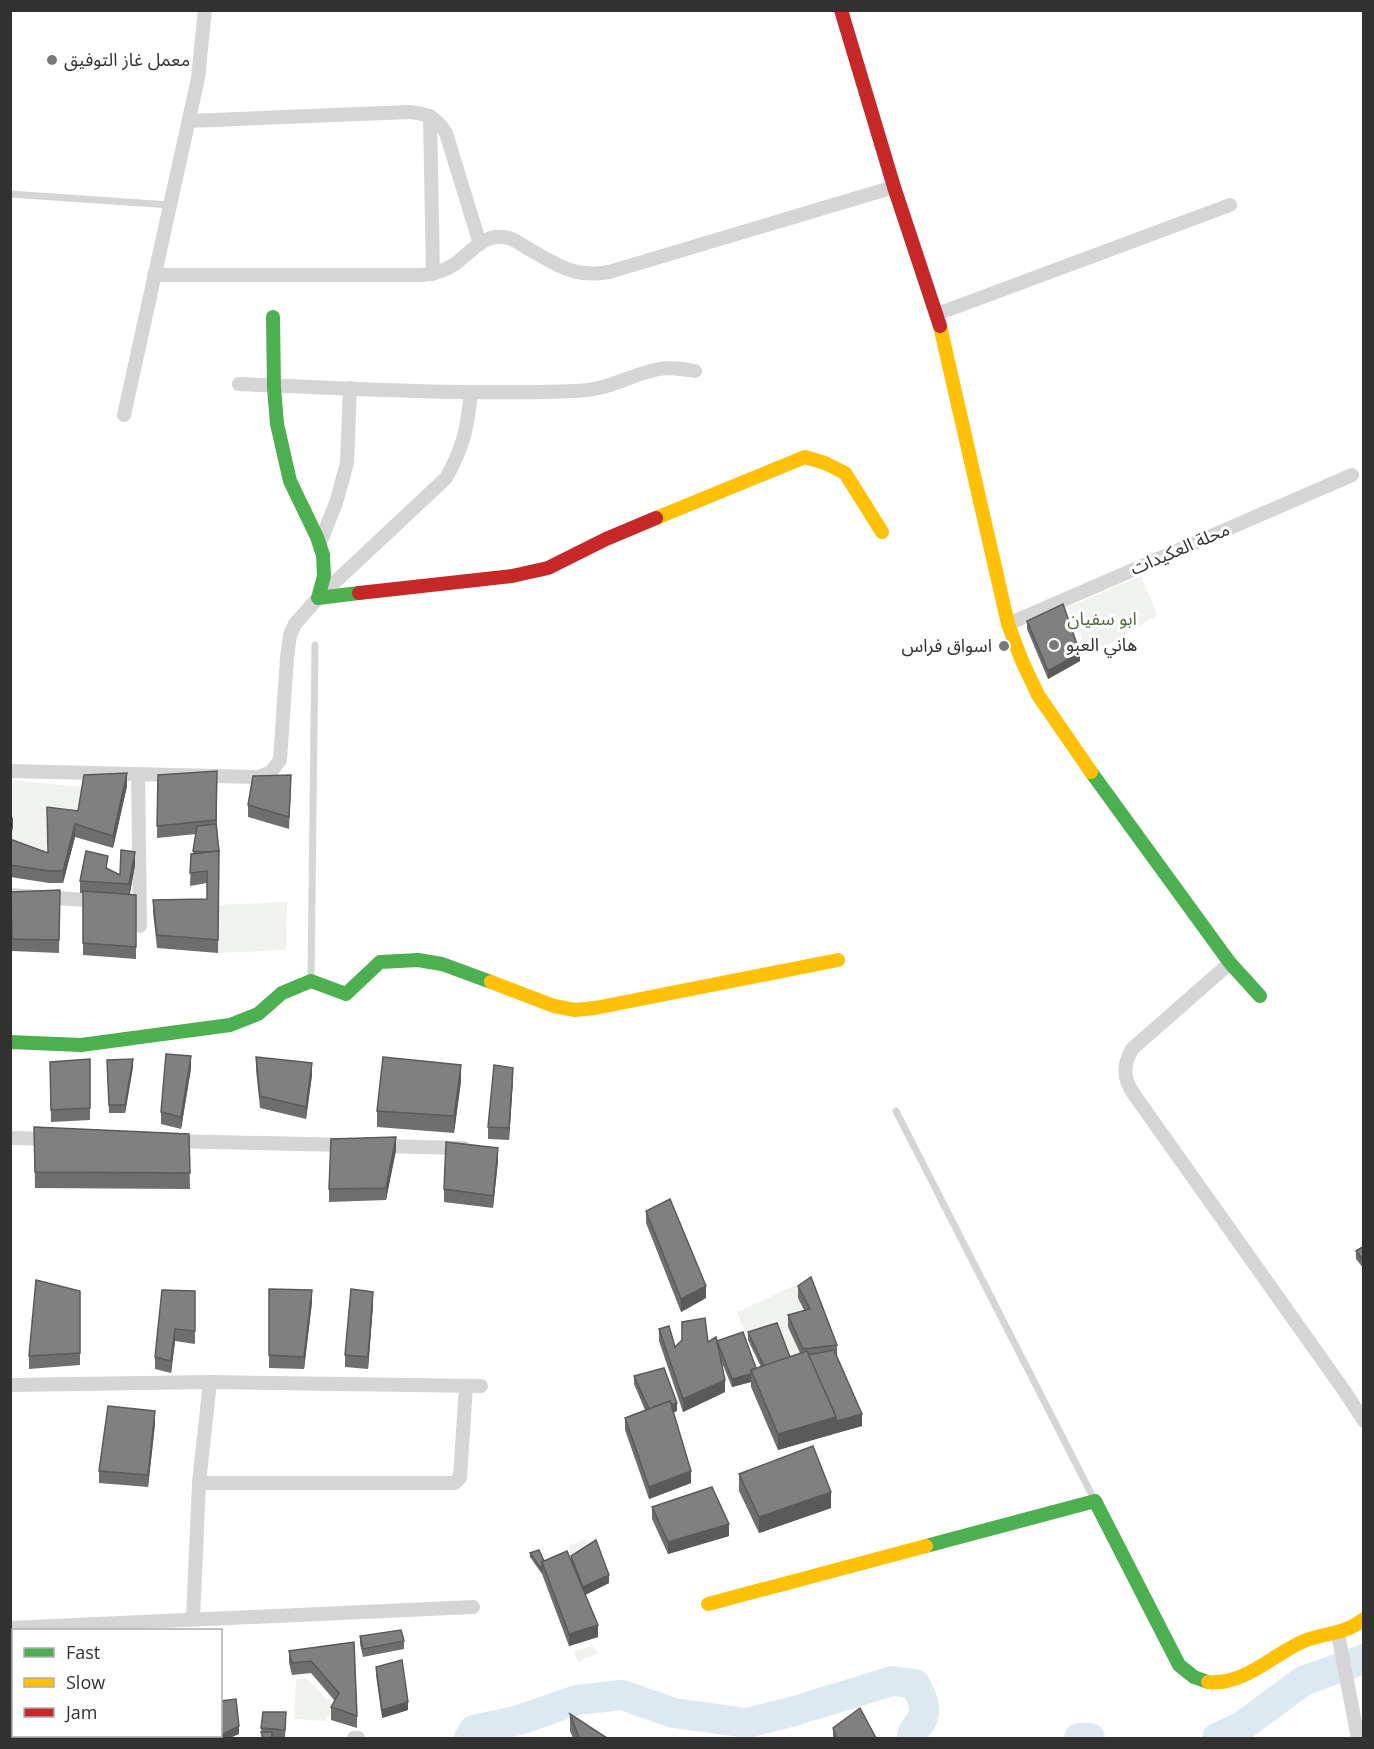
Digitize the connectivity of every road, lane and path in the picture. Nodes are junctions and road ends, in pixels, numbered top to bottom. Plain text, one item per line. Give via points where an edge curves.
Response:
1 (207, 11) edge
2 (844, 11) edge
3 (430, 116) junction
4 (189, 121) junction
5 (894, 188) junction
6 (10, 194) edge
7 (170, 205) junction
8 (1230, 205) dead end
9 (480, 244) junction
10 (433, 274) junction
11 (154, 275) junction
12 (937, 314) junction
13 (273, 317) dead end
14 (695, 371) dead end
15 (239, 384) dead end
16 (273, 385) junction
17 (350, 388) junction
18 (471, 393) junction
19 (124, 415) dead end
20 (1352, 475) dead end
21 (882, 531) dead end
22 (320, 543) junction
23 (318, 598) junction
24 (1008, 624) junction
25 (315, 645) dead end
26 (10, 771) edge
27 (138, 774) junction
28 (10, 895) edge
29 (128, 903) junction
30 (140, 926) dead end
31 (838, 960) dead end
32 (1230, 963) junction
33 (311, 981) junction
34 (1260, 996) dead end
35 (10, 1042) edge
36 (896, 1111) dead end
37 (10, 1138) edge
38 (58, 1139) edge
39 (154, 1141) edge
40 (476, 1148) edge
41 (210, 1382) junction
42 (10, 1385) edge
43 (466, 1386) junction
44 (481, 1386) dead end
45 (1364, 1421) edge
46 (200, 1483) junction
47 (1095, 1502) junction
48 (708, 1604) dead end
49 (473, 1607) dead end
50 (193, 1619) junction
51 (1364, 1619) edge
52 (10, 1628) edge
53 (1338, 1635) junction
54 (1358, 1738) edge

1 - 4 street
2 - 5 street
3 - 4 street via 409,112
3 - 9 street via 446,133
3 - 10 street
4 - 7 street
5 - 9 street via 593,275 569,271 512,238 489,238
5 - 12 street
6 - 7 lane
7 - 11 street
8 - 12 street
9 - 10 street via 455,264
10 - 11 street
11 - 19 street
12 - 24 street
13 - 16 street
14 - 18 street via 661,369 591,391
15 - 16 street
16 - 17 street
16 - 22 street via 284,459 293,488
17 - 18 street
17 - 22 street via 347,464
18 - 23 street via 460,454 446,478
20 - 24 street, محلة العكيدات
21 - 23 street via 845,472 804,457 548,568 500,578
22 - 23 street via 324,561
23 - 27 street via 295,624 290,636 280,760 271,772 259,777
24 - 32 street via 1038,698
25 - 33 lane
26 - 27 street
27 - 29 street
28 - 29 street
29 - 30 street
31 - 33 street via 585,1010 554,1006 442,964 418,960 380,962 346,994
32 - 34 street
32 - 45 street via 1132,1049 1125,1076 1133,1093
33 - 35 street via 282,993 258,1014 230,1025 81,1045
36 - 47 lane
37 - 38 street
39 - 40 street
41 - 42 street
41 - 43 street
41 - 46 street
43 - 44 street
43 - 46 street via 460,1478 454,1484
46 - 50 street
47 - 48 street
47 - 53 street via 1179,1665 1193,1677 1211,1683 1229,1681 1300,1642
49 - 50 street
50 - 52 street
51 - 53 street
53 - 54 street

